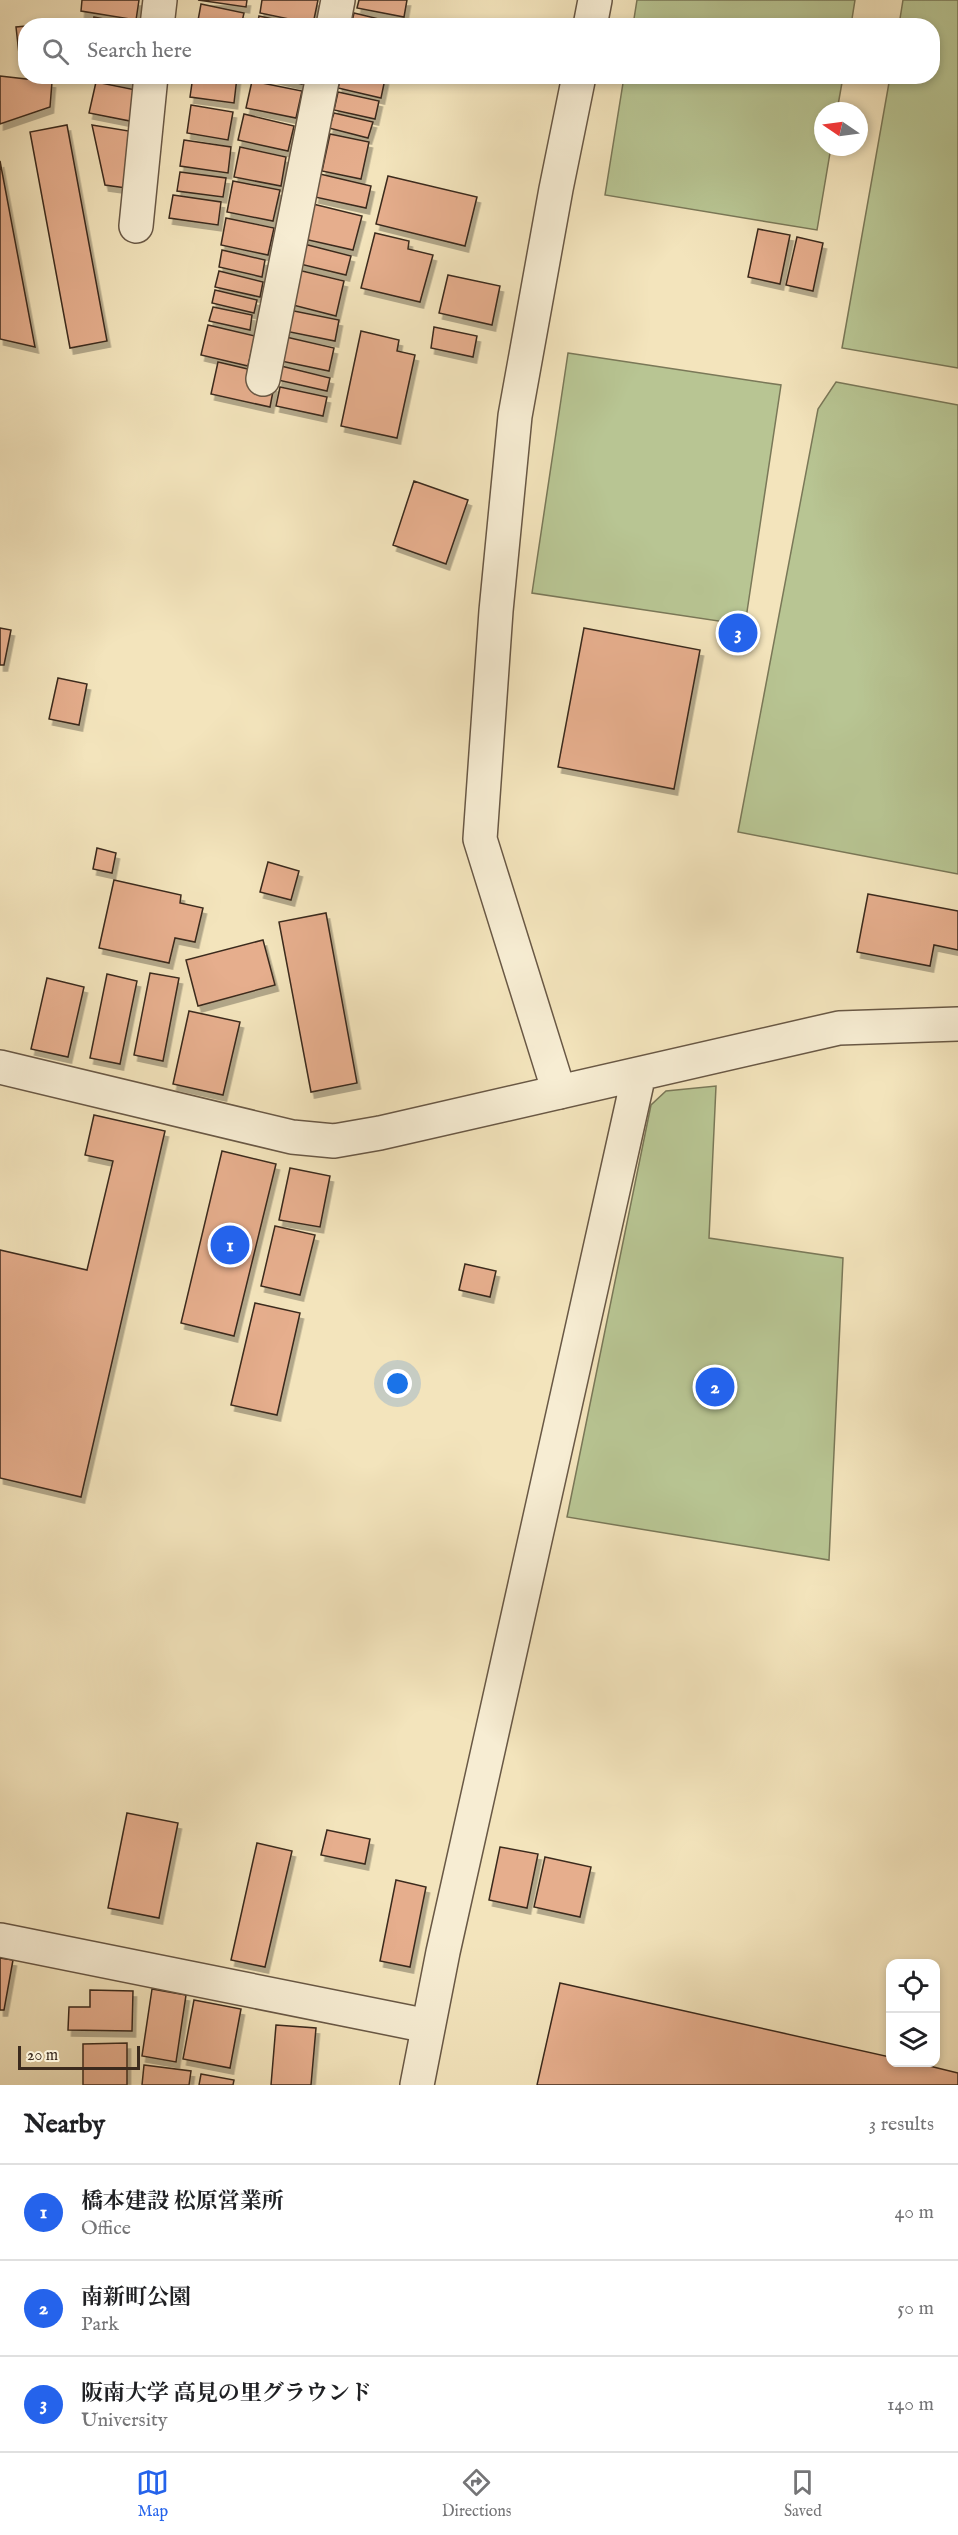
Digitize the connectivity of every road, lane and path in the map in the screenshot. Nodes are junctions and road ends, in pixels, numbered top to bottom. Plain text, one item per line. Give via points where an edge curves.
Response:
1 (160, 0) edge
2 (338, 0) edge
3 (595, 0) edge
4 (158, 18) edge
5 (335, 18) edge
6 (592, 18) edge
7 (151, 84) edge
8 (321, 84) edge
9 (577, 84) edge
10 (136, 226) dead end
11 (262, 379) dead end
12 (958, 1024) edge
13 (0, 1067) edge
14 (639, 1074) junction
15 (559, 1092) junction
16 (0, 1940) edge
17 (428, 2026) junction
18 (417, 2085) edge

1 - 4 street
2 - 5 street
3 - 6 street
7 - 10 street
8 - 11 street
9 - 15 street via 516,416 496,611 480,839
12 - 14 street via 839,1028
13 - 15 street via 292,1137 334,1141
14 - 15 street
14 - 17 street
16 - 17 street
17 - 18 street

